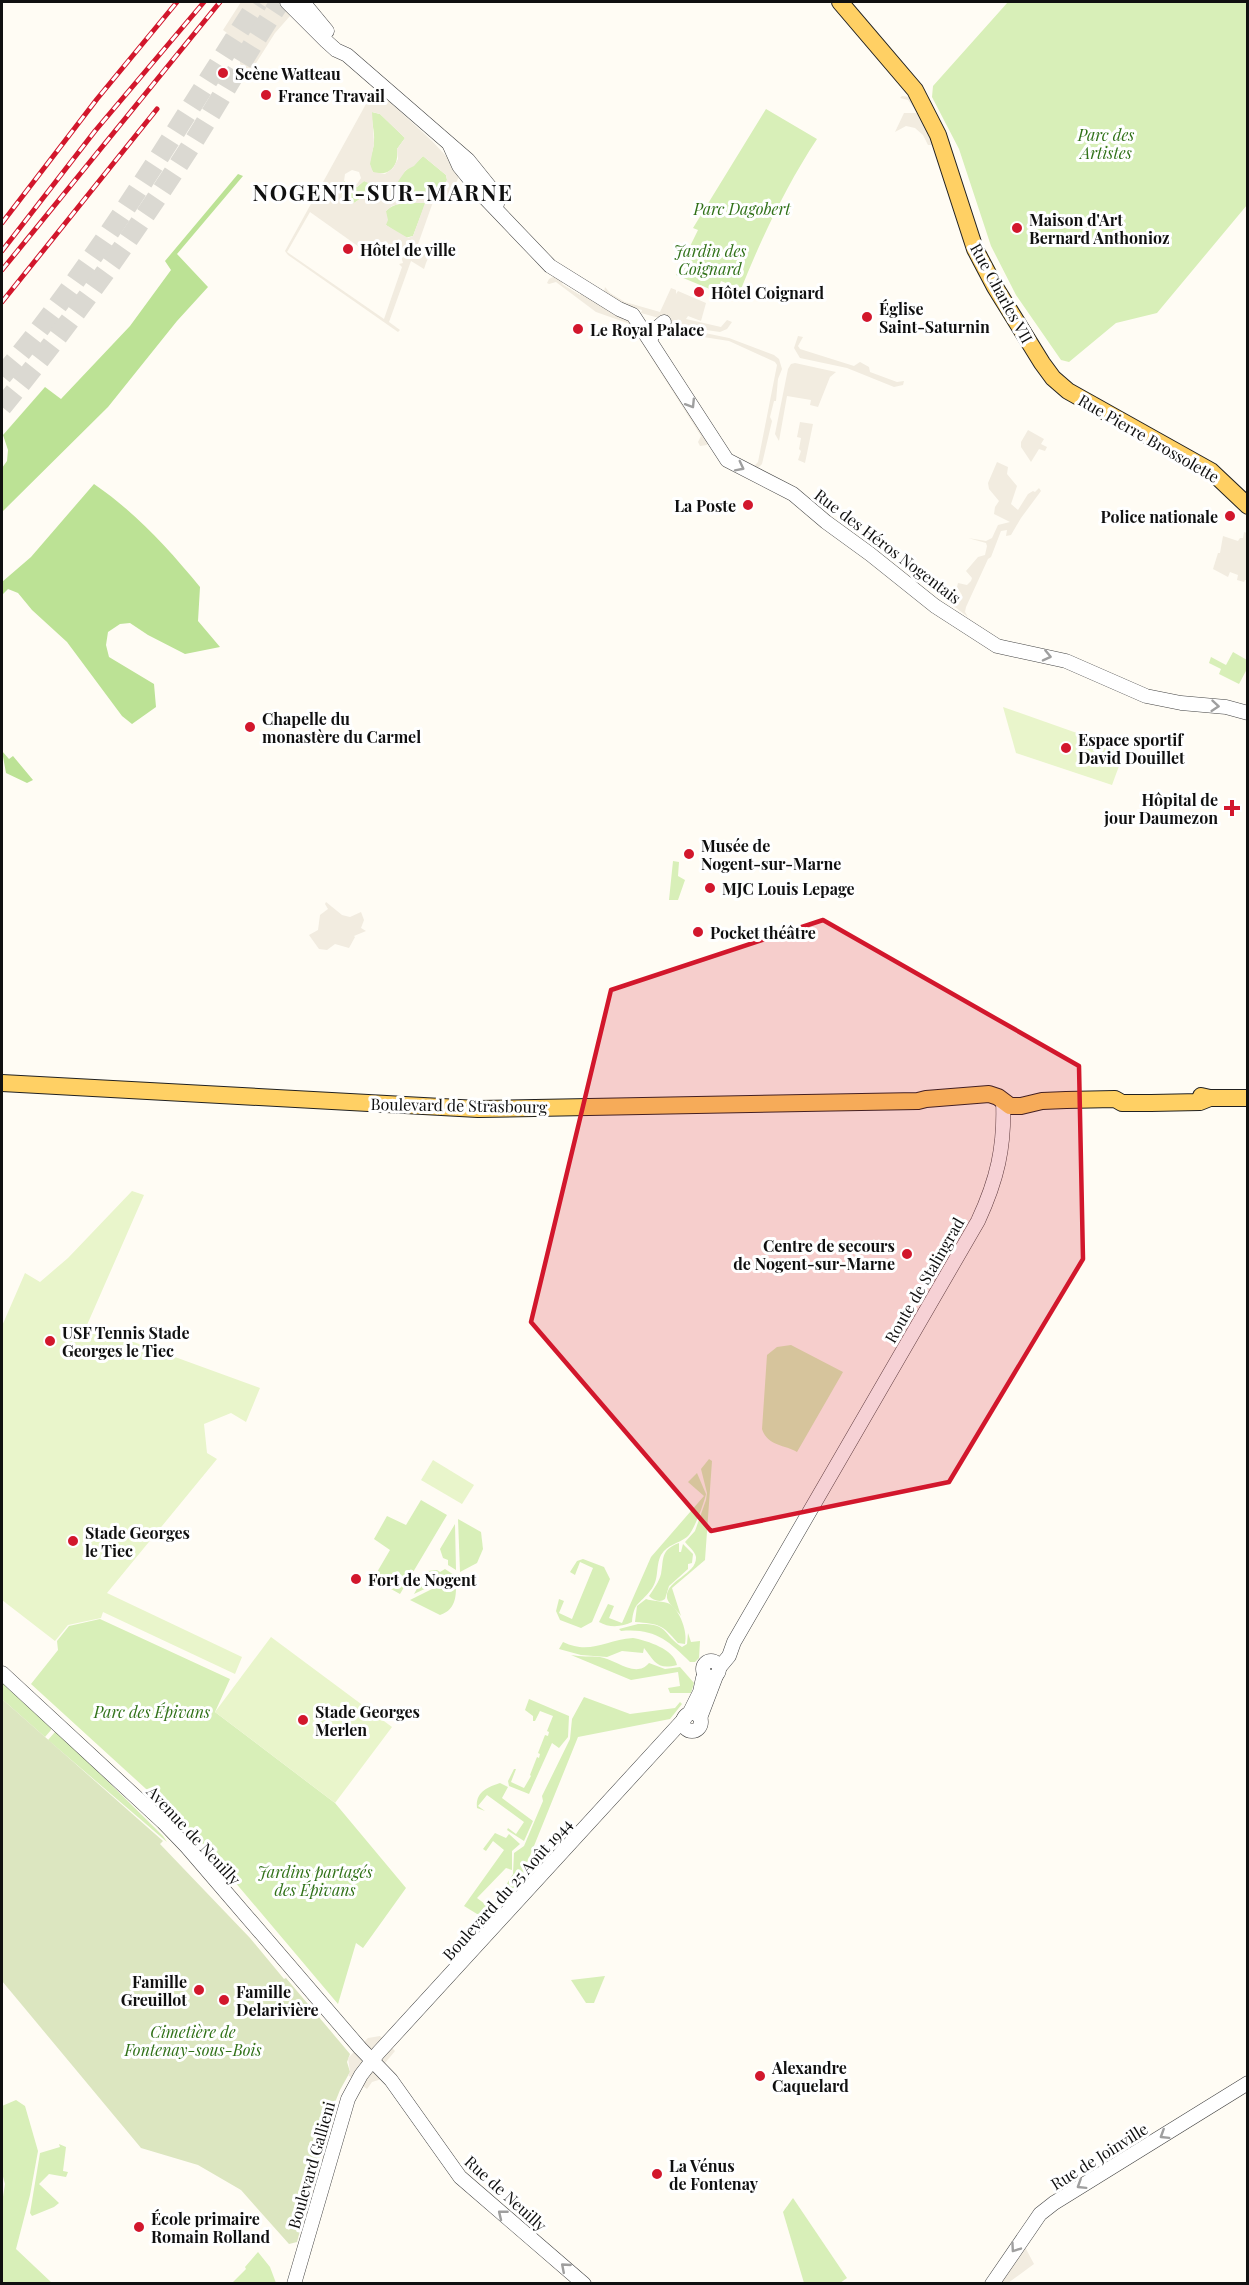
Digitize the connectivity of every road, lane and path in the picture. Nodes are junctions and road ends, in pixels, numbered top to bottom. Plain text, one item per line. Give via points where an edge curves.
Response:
1 (287, 2) edge
2 (303, 2) edge
3 (840, 2) edge
4 (347, 55) junction
5 (664, 322) dead end
6 (650, 339) junction
7 (1057, 374) joint
8 (1246, 496) edge
9 (1248, 713) edge
10 (2, 1083) edge
11 (1248, 1098) edge
12 (1003, 1101) junction
13 (760, 1601) joint
14 (2, 1673) edge
15 (372, 2061) junction
16 (1248, 2083) edge
17 (294, 2283) edge
18 (584, 2283) edge
19 (992, 2283) edge

1 - 4 street via 336,50
2 - 4 street
3 - 7 main road, Rue Charles VII via 915,90 952,159 992,263
4 - 6 street via 450,146 459,166 485,198 550,267 633,315
5 - 6 street
6 -> 9 street, Rue des Héros Nogentais via 727,460 793,494 922,597 990,641 1066,661 1146,696
7 - 8 main road, Rue Pierre Brossolette via 1226,470
10 - 12 main road, Boulevard de Strasbourg via 469,1109 918,1101 927,1106 950,1106 994,1105
11 - 12 main road, Boulevard de Strasbourg via 1122,1094 1115,1099 1042,1101 1021,1106
12 - 13 street, Route de Stalingrad via 1000,1160 978,1221
13 - 15 street, Boulevard du 25 Août 1944 via 729,1656 713,1670 700,1692 691,1720 671,1731
14 - 15 street, Avenue de Neuilly via 187,1847
15 - 17 street, Boulevard Gallieni via 348,2099
18 -> 15 street, Rue de Neuilly via 460,2177 391,2080
16 -> 19 street, Rue de Joinville via 1054,2203 1034,2222

